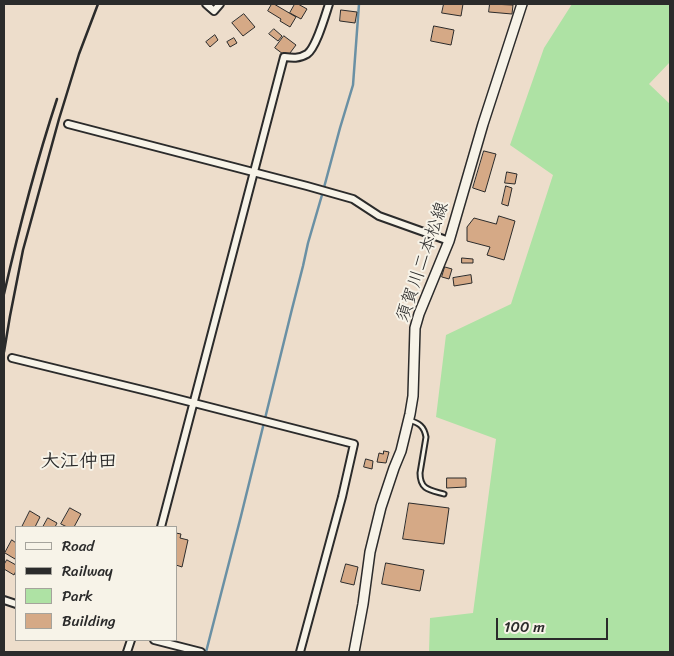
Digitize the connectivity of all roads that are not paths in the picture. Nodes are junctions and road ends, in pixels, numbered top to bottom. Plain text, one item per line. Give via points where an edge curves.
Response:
1 (206, 4) edge
2 (220, 4) edge
3 (329, 4) edge
4 (522, 4) edge
5 (68, 124) dead end
6 (253, 172) junction
7 (449, 241) junction
8 (12, 358) dead end
9 (193, 403) junction
10 (409, 419) junction
11 (444, 494) dead end
12 (161, 526) edge
13 (158, 641) edge
14 (201, 652) edge
15 (300, 652) edge
16 (354, 652) edge

1 - 2 street via 214,11
3 - 6 street via 315,44 308,54 296,59 284,57
4 - 7 main road, 須賀川二本松線
5 - 6 street
6 - 7 street via 353,199 379,216
6 - 9 street
7 - 10 main road, 須賀川二本松線 via 416,328
8 - 9 street
9 - 12 street
9 - 15 street via 354,444
10 - 11 lane via 423,426 426,436 420,473 423,486
10 - 16 main road, 須賀川二本松線 via 370,552
13 - 14 street

